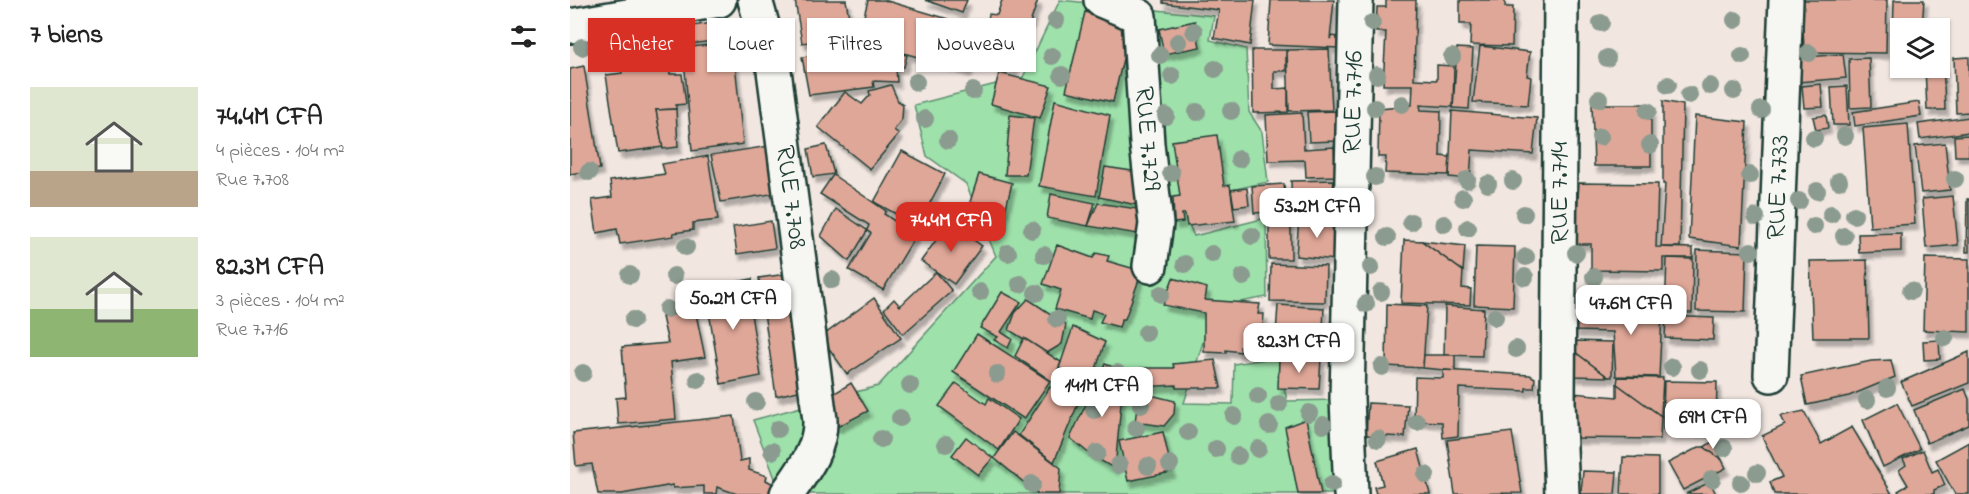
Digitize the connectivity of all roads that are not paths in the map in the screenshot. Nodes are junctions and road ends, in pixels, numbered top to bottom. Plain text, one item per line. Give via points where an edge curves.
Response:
1 (719, 0) edge
2 (755, 0) edge
3 (1101, 0) edge
4 (1356, 0) edge
5 (1561, 0) edge
6 (1786, 0) edge
7 (570, 26) edge
8 (1150, 266) dead end
9 (1771, 375) dead end
10 (787, 494) edge
11 (1351, 494) edge
12 (1562, 494) edge

1 - 7 street
2 - 10 street, RUE 7.708 via 772,63 820,420 812,457
3 - 8 street, RUE 7.729 via 1139,16 1156,224
4 - 11 street, RUE 7.716 via 1347,398
5 - 12 street, RUE 7.714 via 1558,403
6 - 9 street, RUE 7.733

